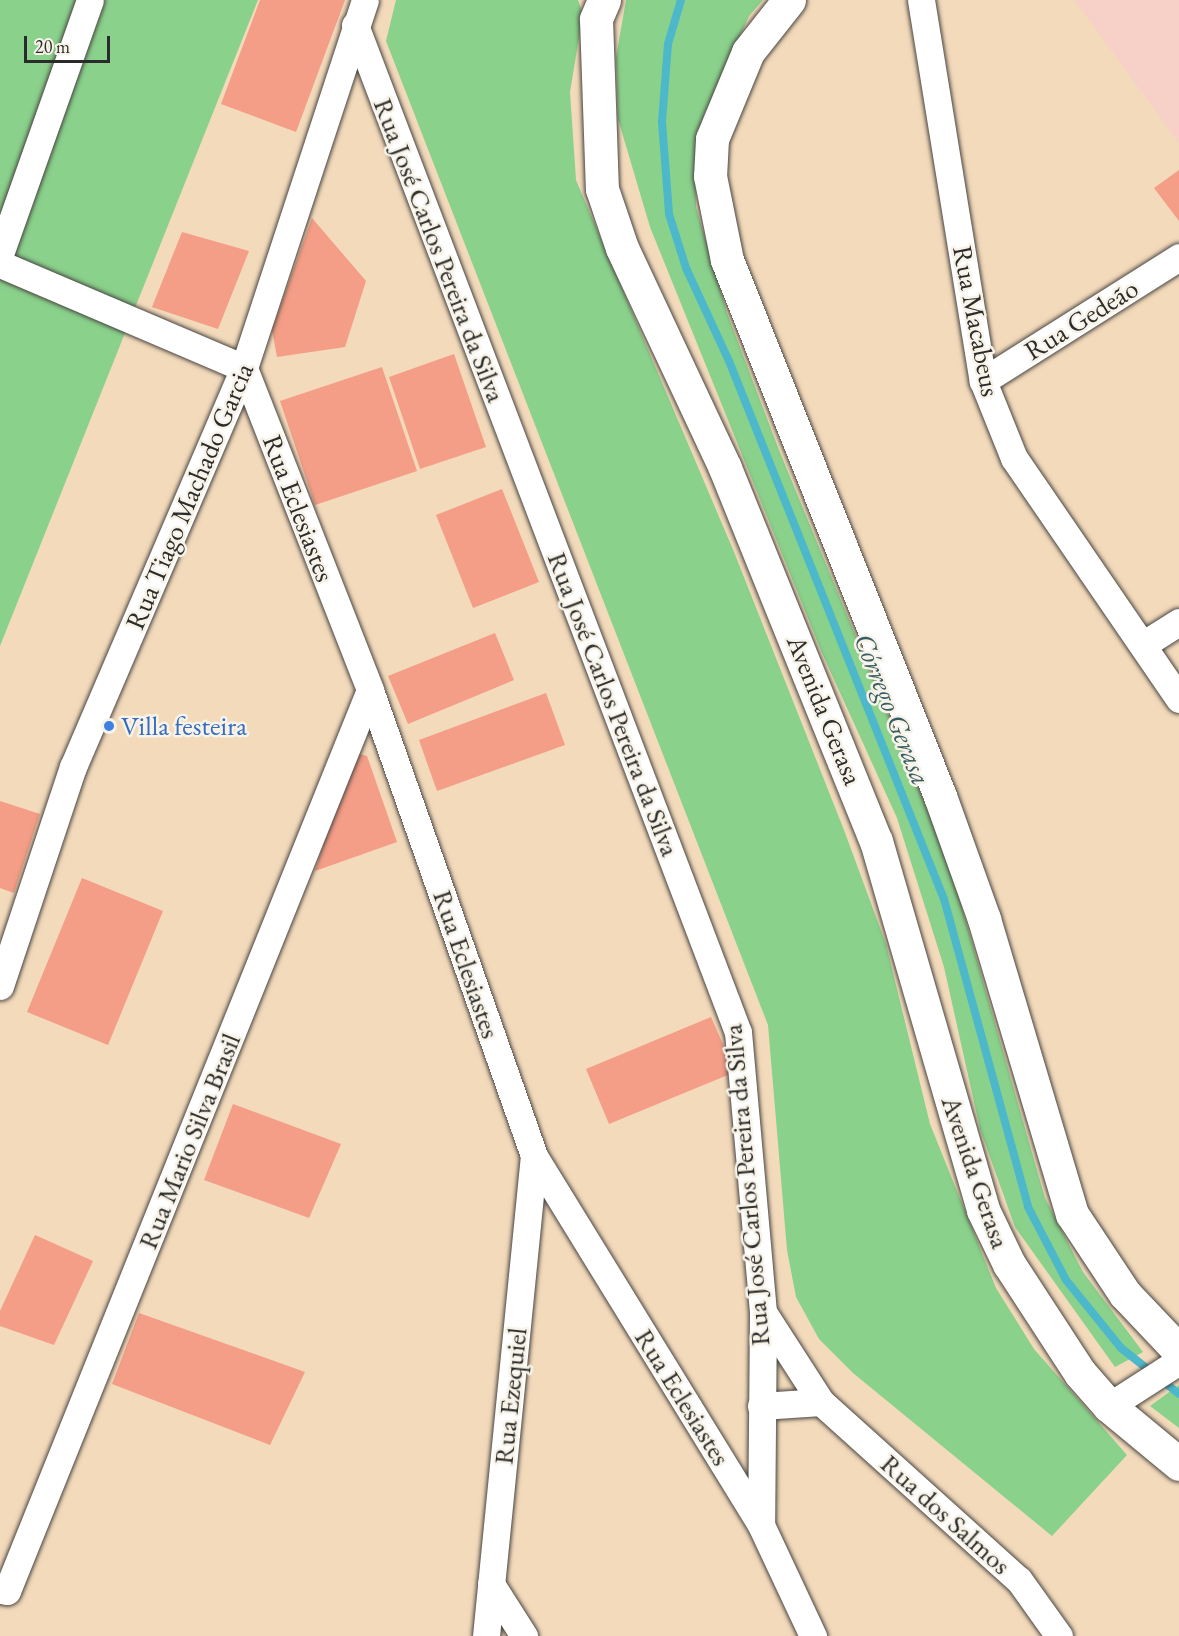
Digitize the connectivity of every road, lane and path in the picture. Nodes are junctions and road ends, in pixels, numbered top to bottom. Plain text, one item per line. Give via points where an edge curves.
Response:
1 (90, 0) edge
2 (365, 0) edge
3 (789, 0) edge
4 (921, 0) edge
5 (597, 6) edge
6 (355, 25) junction
7 (0, 254) edge
8 (1179, 257) edge
9 (0, 264) edge
10 (244, 368) junction
11 (983, 381) junction
12 (1179, 622) edge
13 (1144, 644) junction
14 (370, 690) junction
15 (1179, 699) edge
16 (0, 987) edge
17 (534, 1156) junction
18 (763, 1312) junction
19 (1175, 1360) edge
20 (1122, 1397) junction
21 (821, 1402) junction
22 (761, 1406) junction
23 (1179, 1464) edge
24 (761, 1525) junction
25 (491, 1584) junction
26 (4, 1590) edge
27 (486, 1636) edge
28 (524, 1636) edge
29 (813, 1636) edge
30 (1059, 1636) edge

1 - 7 street
2 - 6 street, Rua Tiago Machado Garcia
3 - 19 main road via 748,52 711,139 710,176 727,260 940,796 984,919 1072,1214
4 - 11 street, Rua Macabeus
5 - 20 main road, Avenida Gerasa via 602,189 622,248 725,468 876,841 983,1210 1035,1305
6 - 10 street, Rua Tiago Machado Garcia
6 - 18 street, Rua José Carlos Pereira da Silva via 738,1032
8 - 11 street, Rua Gedeão
9 - 10 street
10 - 14 street, Rua Eclesiastes
10 - 16 street, Rua Tiago Machado Garcia via 74,767
11 - 13 street, Rua Macabeus via 1014,458
12 - 13 street
13 - 15 street, Rua Macabeus
14 - 17 street, Rua Eclesiastes
14 - 26 street, Rua Mario Silva Brasil
17 - 24 street, Rua Eclesiastes
17 - 25 street, Rua Ezequiel
18 - 21 street, Rua dos Salmos
18 - 22 street, Rua José Carlos Pereira da Silva
19 - 20 street
20 - 23 main road, Avenida Gerasa
21 - 22 street
21 - 30 street, Rua dos Salmos via 1019,1580
22 - 24 street, Rua Eclesiastes
24 - 29 street, Rua Eclesiastes
25 - 27 street, Rua Ezequiel
25 - 28 street

